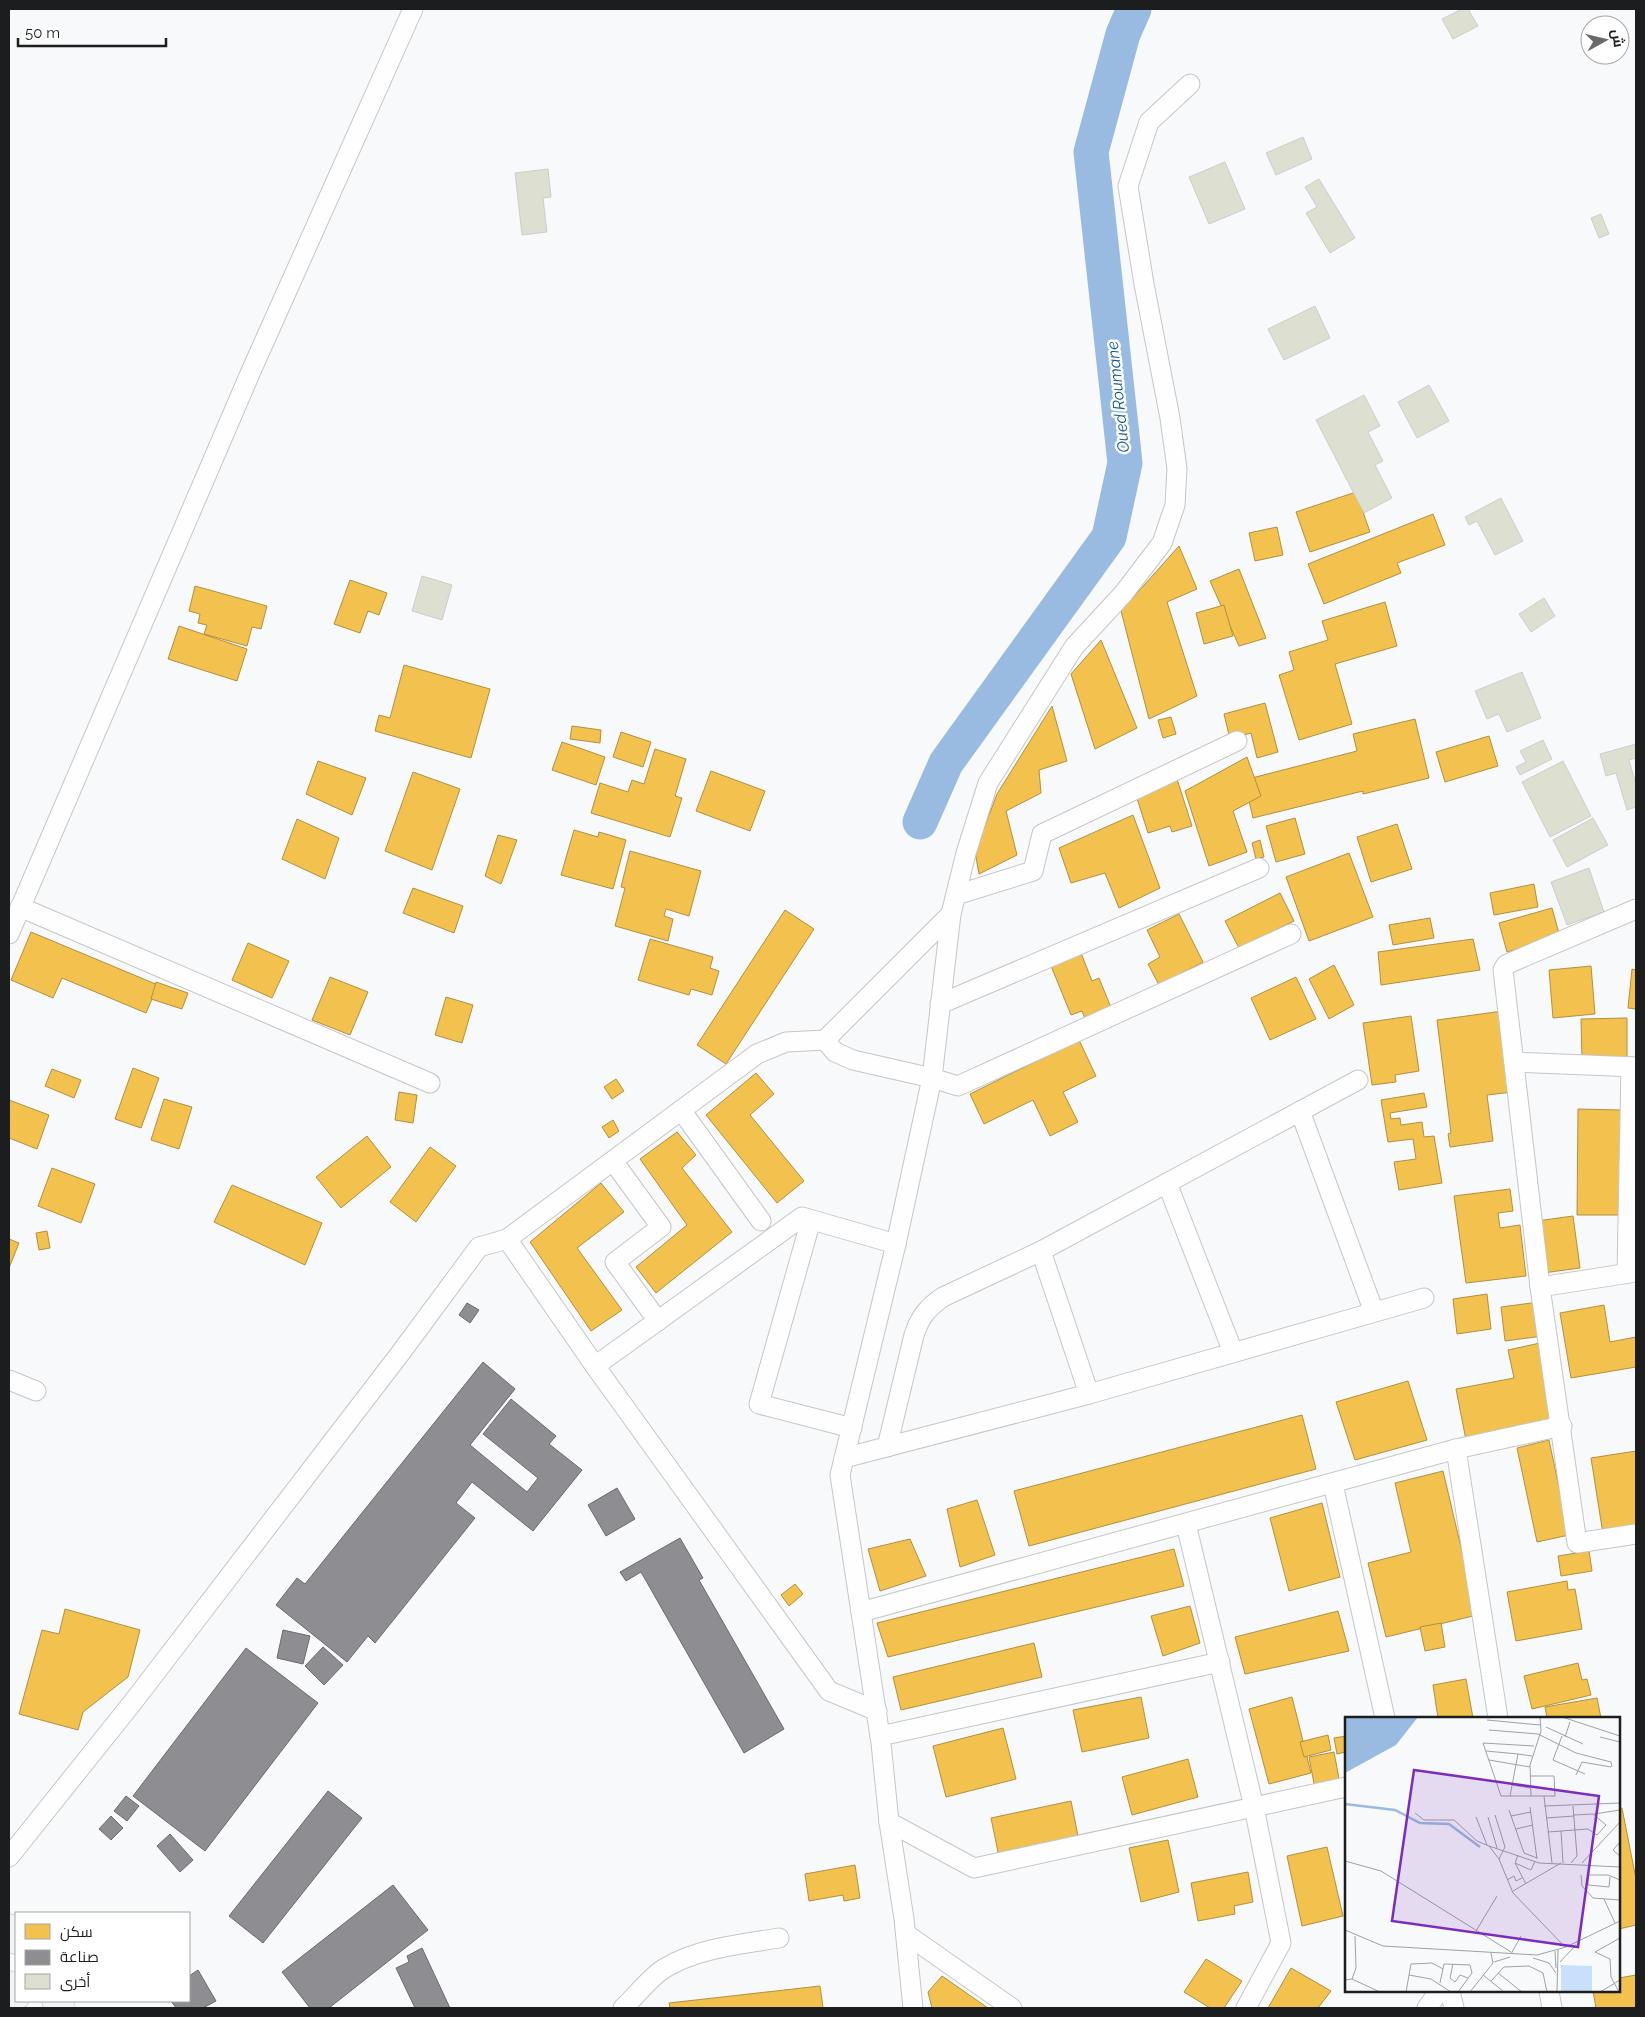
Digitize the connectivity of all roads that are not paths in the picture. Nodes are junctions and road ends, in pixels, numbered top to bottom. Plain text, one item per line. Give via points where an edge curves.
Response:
1 (413, 9) edge
2 (1190, 84) dead end
3 (1237, 741) dead end
4 (1259, 868) dead end
5 (956, 895) junction
6 (20, 907) junction
7 (1636, 909) edge
8 (951, 914) junction
9 (9, 934) edge
10 (1291, 934) dead end
11 (940, 1004) junction
12 (825, 1040) junction
13 (1514, 1062) junction
14 (1634, 1067) edge
15 (932, 1078) junction
16 (1358, 1080) dead end
17 (430, 1083) dead end
18 (681, 1110) junction
19 (1300, 1111) junction
20 (613, 1161) junction
21 (1167, 1183) junction
22 (811, 1220) junction
23 (761, 1221) dead end
24 (507, 1240) junction
25 (896, 1244) junction
26 (1042, 1251) junction
27 (1632, 1273) edge
28 (1540, 1286) junction
29 (1424, 1298) dead end
30 (1374, 1312) junction
31 (658, 1321) junction
32 (1234, 1352) junction
33 (595, 1366) junction
34 (9, 1380) edge
35 (36, 1391) dead end
36 (1089, 1394) junction
37 (1562, 1426) junction
38 (852, 1428) junction
39 (887, 1447) junction
40 (1456, 1449) junction
41 (844, 1458) junction
42 (1333, 1484) junction
43 (1186, 1524) junction
44 (1636, 1534) edge
45 (861, 1612) junction
46 (1220, 1662) junction
47 (876, 1711) junction
48 (1385, 1717) edge
49 (1498, 1717) edge
50 (880, 1736) junction
51 (1345, 1787) edge
52 (1254, 1807) junction
53 (889, 1822) junction
54 (9, 1857) edge
55 (906, 1934) junction
56 (779, 1938) dead end
57 (1438, 1992) edge
58 (1450, 1992) edge
59 (1549, 1992) edge
60 (624, 2008) edge
61 (913, 2008) edge
62 (1012, 2008) edge
63 (1246, 2008) edge
64 (1427, 2008) edge
65 (1454, 2008) edge
66 (1552, 2008) edge

1 - 6 street via 248,378
2 - 5 street via 1149,122 1128,186 1170,418 1177,469 1175,505 1162,544 1123,594 1074,647 988,783
3 - 5 street via 1042,834 1033,871
4 - 11 street
5 - 8 street
6 - 9 street
6 - 17 street
7 - 13 street via 1506,965 1503,970
8 - 11 street
8 - 12 street
10 - 15 street via 958,1086
11 - 15 street
12 - 15 street via 835,1052 853,1060
12 - 18 street via 786,1042 757,1054
13 - 14 street
13 - 28 street
14 - 27 street
15 - 25 street
16 - 19 street
18 - 20 street
18 - 23 street
19 - 21 street
19 - 30 street
20 - 24 street
20 - 31 street via 661,1227 616,1262
21 - 26 street
21 - 32 street
22 - 25 street
22 - 31 street via 802,1217
22 - 38 street via 759,1404
24 - 33 street
24 - 54 street via 479,1247 139,1694
25 - 38 street
26 - 36 street
26 - 39 street via 943,1297 920,1318
27 - 28 street
28 - 37 street
29 - 30 street
30 - 32 street
31 - 33 street
32 - 36 street
33 - 47 street via 829,1691
34 - 35 street
36 - 39 street
37 - 40 street
37 - 44 street via 1577,1543
38 - 41 street
39 - 41 street
40 - 42 street
40 - 49 street
41 - 45 street via 840,1475
42 - 43 street
42 - 48 street
43 - 45 street
43 - 46 street
45 - 47 street
46 - 50 street
46 - 52 street
47 - 50 street
50 - 53 street
51 - 52 street
52 - 53 street via 974,1868
52 - 63 street via 1281,1944
53 - 55 street
55 - 61 street
55 - 62 street
56 - 60 street via 719,1949 671,1965
57 - 64 street
58 - 65 street
59 - 66 street

